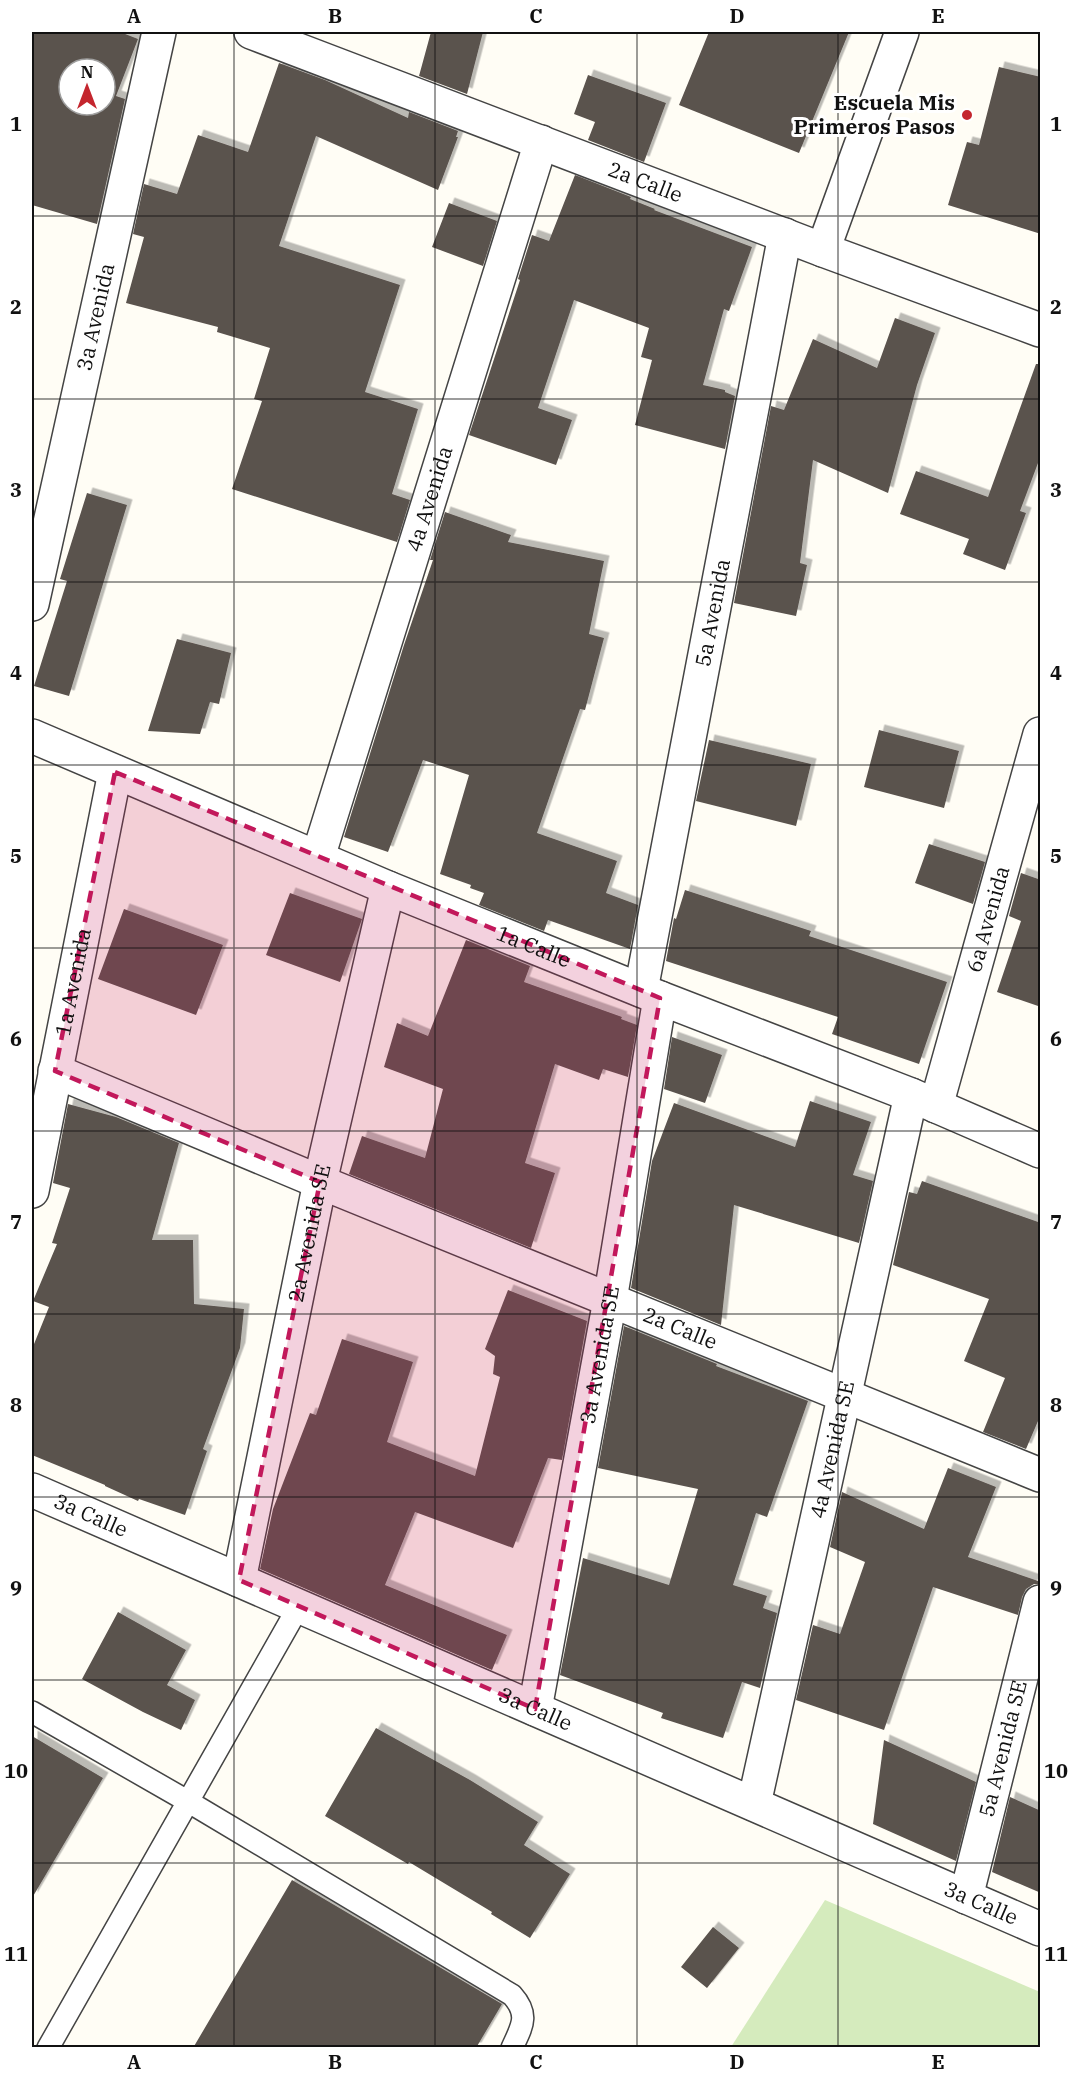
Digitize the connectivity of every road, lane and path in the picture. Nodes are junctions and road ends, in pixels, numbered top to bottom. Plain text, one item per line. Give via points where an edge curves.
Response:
1 (159, 32) edge
2 (251, 32) edge
3 (902, 32) edge
4 (541, 142) junction
5 (785, 235) junction
6 (823, 250) junction
7 (1041, 330) edge
8 (32, 604) edge
9 (1041, 734) edge
10 (32, 736) edge
11 (115, 772) junction
12 (318, 857) junction
13 (388, 888) junction
14 (650, 994) junction
15 (55, 1071) junction
16 (923, 1101) junction
17 (1041, 1151) edge
18 (320, 1182) junction
19 (32, 1191) edge
20 (610, 1300) junction
21 (844, 1395) junction
22 (1041, 1475) edge
23 (32, 1490) edge
24 (239, 1580) junction
25 (1041, 1602) edge
26 (299, 1606) junction
27 (535, 1709) junction
28 (32, 1712) edge
29 (189, 1802) junction
30 (754, 1804) junction
31 (966, 1897) junction
32 (1041, 1929) edge
33 (48, 2048) edge
34 (512, 2048) edge

1 - 8 street, 3a Avenida
2 - 4 street, 2a Calle
3 - 6 street
4 - 5 street, 2a Calle
4 - 12 street, 4a Avenida
5 - 6 street, 2a Calle
5 - 14 street, 5a Avenida
6 - 7 street, 2a Calle
9 - 16 street, 6a Avenida
10 - 11 street, 1a Calle
11 - 12 street, 1a Calle
11 - 15 street, 1a Avenida
12 - 13 street, 1a Calle
13 - 14 street, 1a Calle
13 - 18 street, 2a Avenida SE
14 - 16 street, 1a Calle
14 - 20 street, 3a Avenida SE
15 - 18 street, 2a Calle
15 - 19 street, 1a Avenida
16 - 17 street, 1a Calle
16 - 21 street, 4a Avenida SE
18 - 20 street, 2a Calle
18 - 24 street, 2a Avenida SE
20 - 21 street, 2a Calle
20 - 27 street, 3a Avenida SE
21 - 22 street, 2a Calle
21 - 30 street, 4a Avenida SE
23 - 24 street, 3a Calle
24 - 26 street, 3a Calle
25 - 31 street, 5a Avenida SE
26 - 27 street, 3a Calle
26 - 29 lane
27 - 30 street, 3a Calle
28 - 29 lane
29 - 33 lane
29 - 34 lane via 512,1995 521,2005 524,2021
30 - 31 street, 3a Calle
31 - 32 street, 3a Calle

